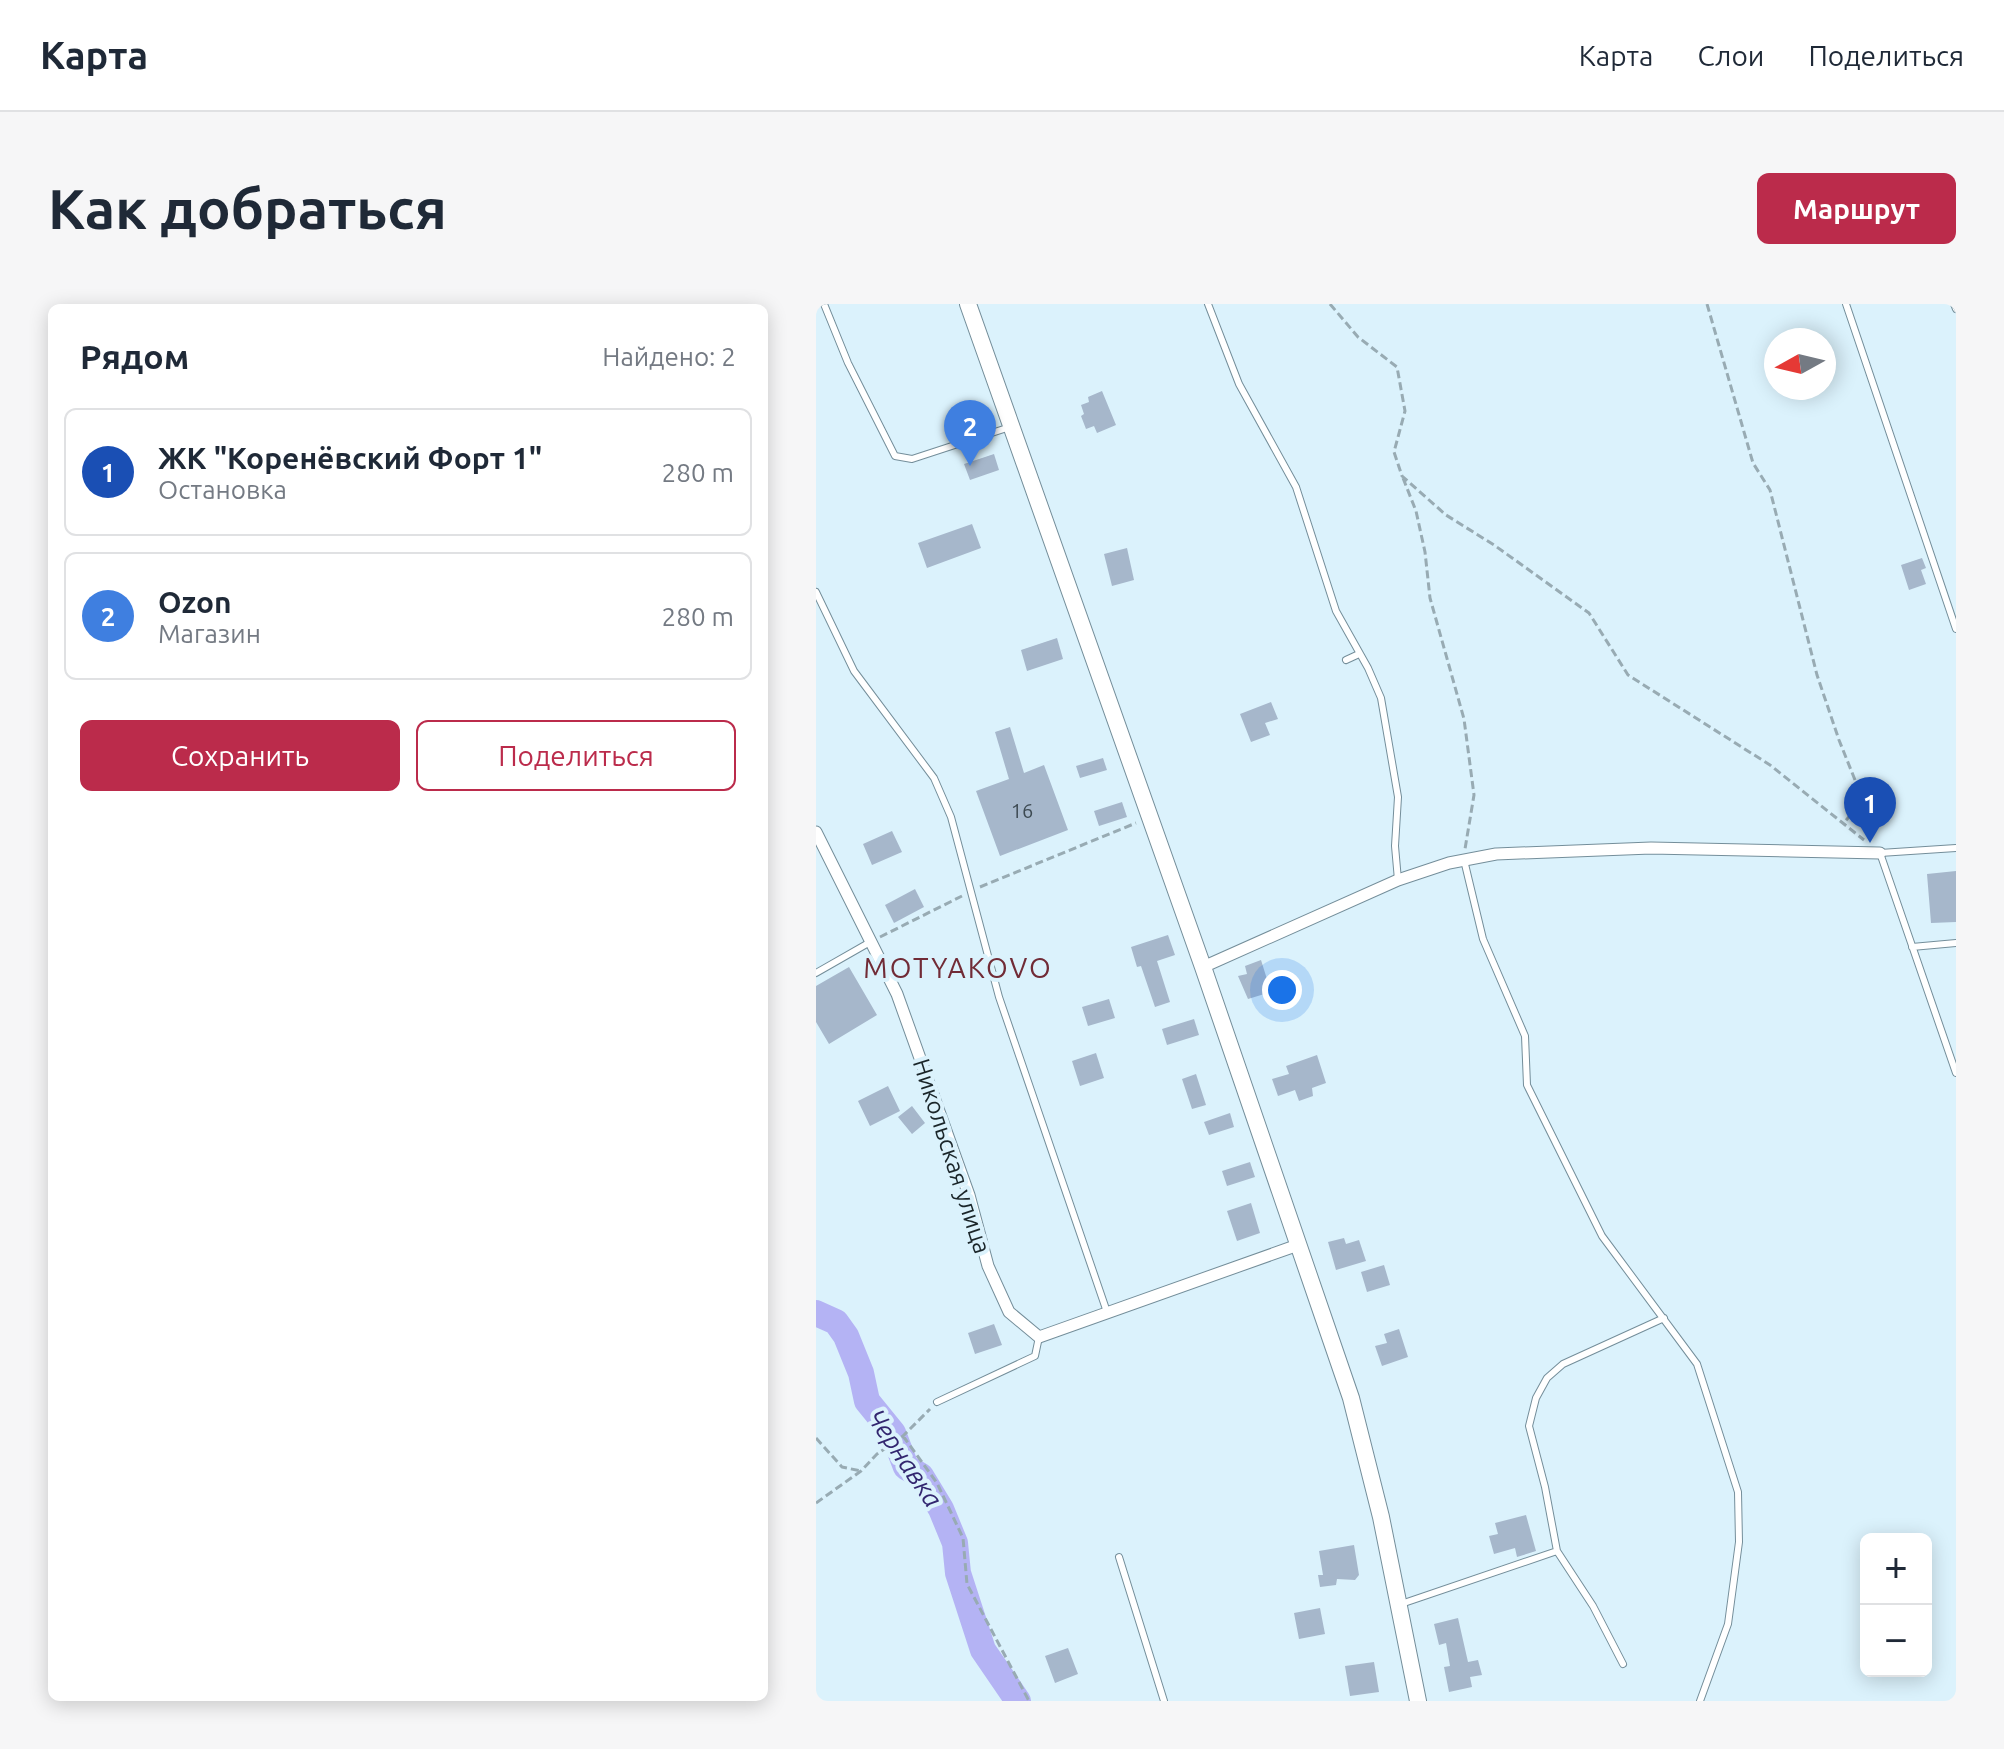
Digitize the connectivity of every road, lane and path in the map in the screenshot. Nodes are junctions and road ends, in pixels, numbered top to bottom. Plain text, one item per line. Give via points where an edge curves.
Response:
1 (824, 304) edge
2 (968, 304) edge
3 (1208, 304) edge
4 (1330, 304) edge
5 (1707, 304) edge
6 (1846, 304) edge
7 (1012, 427) junction
8 (1402, 476) junction
9 (816, 592) edge
10 (1956, 629) edge
11 (1359, 654) junction
12 (1346, 660) dead end
13 (1150, 817) junction
14 (1843, 824) junction
15 (816, 832) edge
16 (1956, 848) edge
17 (1880, 853) junction
18 (1464, 860) junction
19 (1398, 880) junction
20 (972, 891) junction
21 (872, 941) junction
22 (1956, 943) edge
23 (1912, 947) junction
24 (1203, 967) junction
25 (816, 973) edge
26 (1956, 1073) edge
27 (1298, 1245) junction
28 (1107, 1312) junction
29 (1664, 1318) junction
30 (1039, 1337) junction
31 (937, 1402) joint
32 (903, 1436) junction
33 (816, 1438) edge
34 (861, 1471) junction
35 (816, 1503) edge
36 (1557, 1551) junction
37 (1119, 1557) dead end
38 (1399, 1605) junction
39 (1623, 1664) dead end
40 (1029, 1701) edge
41 (1164, 1701) edge
42 (1418, 1701) edge
43 (1700, 1701) edge

1 - 7 lane via 895,456 912,459
2 - 7 main road
3 - 11 lane via 1239,384 1296,487 1336,611
4 - 8 path via 1358,337 1397,367 1405,411 1394,452
5 - 14 path via 1753,463 1770,490 1817,675 1863,800
6 - 10 lane
7 - 13 main road
8 - 14 path via 1446,515 1589,613 1628,675 1770,765
8 - 18 path via 1416,511 1430,598 1464,719 1474,795
9 - 20 lane via 854,671 934,778
11 - 12 lane
11 - 19 lane via 1381,698 1391,753 1398,797
13 - 20 path
13 - 24 main road
14 - 17 path
15 - 21 street, Никольская улица
16 - 17 lane
17 - 18 street via 1651,848
17 - 23 lane
18 - 19 street
18 - 29 lane via 1483,939 1525,1036 1527,1085 1602,1236
19 - 24 street
20 - 21 path
20 - 28 lane via 999,997
21 - 25 lane
21 - 30 street, Никольская улица via 897,994 969,1195 988,1266 1009,1312
22 - 23 lane
23 - 26 lane
24 - 27 main road
27 - 28 street
27 - 38 main road via 1351,1398
28 - 30 street
29 - 36 lane via 1563,1364 1536,1398 1529,1426
29 - 43 lane via 1697,1364 1738,1492 1739,1542 1728,1624
30 - 31 lane via 1035,1356
31 - 32 path
32 - 34 path
32 - 40 path via 937,1483 963,1538 967,1584
33 - 34 path via 842,1467
34 - 35 path
36 - 38 lane
36 - 39 lane
37 - 41 lane
38 - 42 main road

